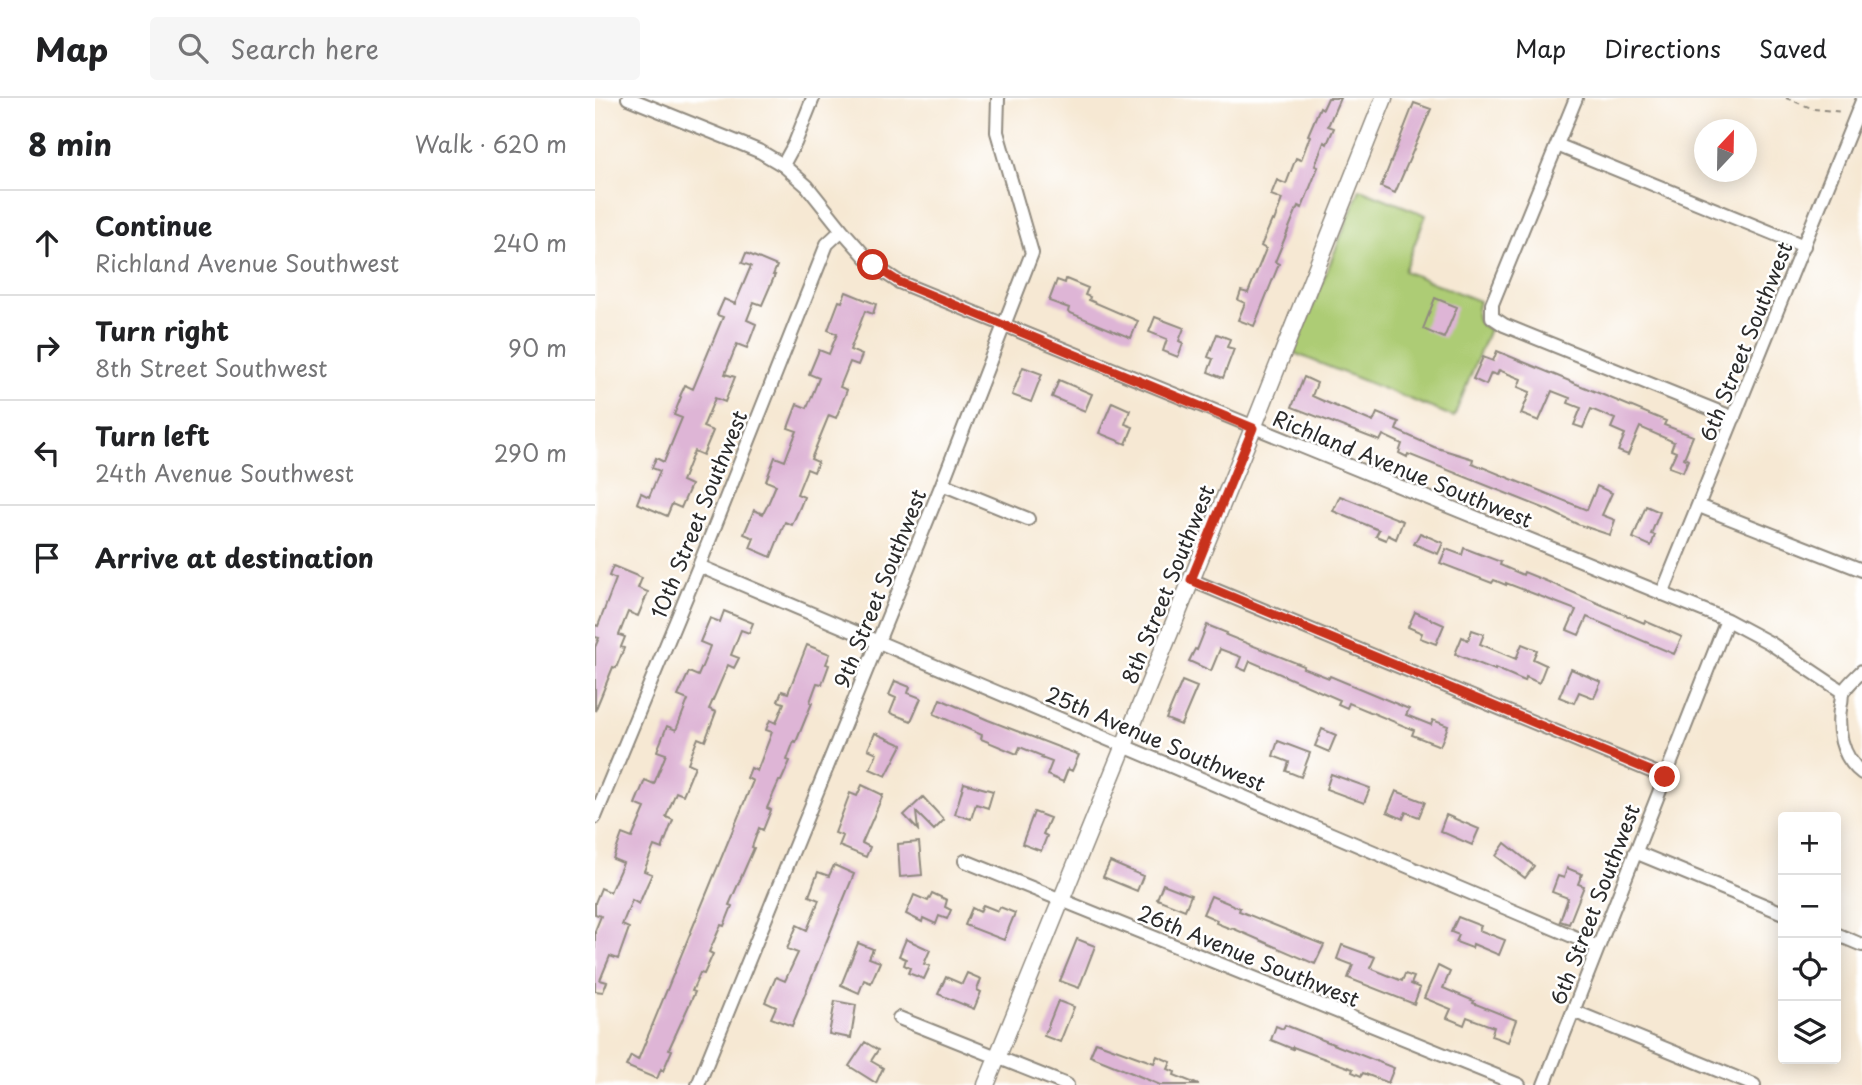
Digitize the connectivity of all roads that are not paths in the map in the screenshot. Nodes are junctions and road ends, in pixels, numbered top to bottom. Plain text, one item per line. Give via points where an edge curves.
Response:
1 (628, 98) edge
2 (813, 98) edge
3 (998, 98) edge
4 (1384, 98) edge
5 (1576, 98) edge
6 (645, 101) edge
7 (1862, 101) edge
8 (1557, 145) junction
9 (783, 165) junction
10 (842, 230) junction
11 (1804, 246) junction
12 (1004, 325) junction
13 (1734, 418) junction
14 (1253, 428) junction
15 (942, 484) junction
16 (1699, 506) junction
17 (1028, 519) dead end
18 (699, 566) junction
19 (1862, 570) edge
20 (1191, 580) junction
21 (1662, 594) junction
22 (1727, 620) junction
23 (878, 641) junction
24 (1862, 671) edge
25 (1843, 692) junction
26 (1124, 746) junction
27 (1862, 773) edge
28 (1665, 777) junction
29 (595, 817) edge
30 (1635, 852) junction
31 (965, 860) dead end
32 (1061, 900) junction
33 (1778, 911) edge
34 (1841, 936) edge
35 (1862, 945) edge
36 (1598, 947) junction
37 (1573, 1011) junction
38 (899, 1018) dead end
39 (997, 1057) junction
40 (698, 1085) edge
41 (986, 1085) edge
42 (1067, 1085) edge
43 (1519, 1085) edge
44 (1544, 1085) edge
45 (1753, 1085) edge

1 - 6 street, Richland Avenue Southwest
2 - 9 street
3 - 12 street, 9th Street Southwest via 997,132 1032,253
4 - 14 street, 8th Street Southwest
5 - 8 street
6 - 9 street, Richland Avenue Southwest
7 - 11 street, 6th Street Southwest
8 - 11 street
8 - 13 street via 1492,304 1492,317
9 - 10 street, Richland Avenue Southwest via 807,186
10 - 12 street, Richland Avenue Southwest via 873,265 899,282
10 - 18 street, 10th Street Southwest via 827,244
11 - 13 street, 6th Street Southwest
12 - 14 street, Richland Avenue Southwest
12 - 15 street, 9th Street Southwest
13 - 16 street, 6th Street Southwest
14 - 20 street, 8th Street Southwest
14 - 21 street, Richland Avenue Southwest
15 - 17 street
15 - 23 street, 9th Street Southwest
16 - 19 street
16 - 21 street, 6th Street Southwest
18 - 23 street, 25th Avenue Southwest
18 - 29 street, 10th Street Southwest
20 - 26 street, 8th Street Southwest
20 - 28 street
21 - 22 street, Richland Avenue Southwest
22 - 25 street, Richland Avenue Southwest
22 - 28 street, 6th Street Southwest
23 - 26 street, 25th Avenue Southwest
23 - 40 street, 9th Street Southwest
24 - 25 street
25 - 27 street via 1841,740 1846,755
26 - 32 street, 8th Street Southwest
26 - 36 street, 25th Avenue Southwest
28 - 30 street, 6th Street Southwest
30 - 33 street
30 - 36 street, 6th Street Southwest
31 - 32 street, 26th Avenue Southwest
32 - 39 street, 8th Street Southwest
32 - 43 street, 26th Avenue Southwest
34 - 35 street
36 - 37 street, 6th Street Southwest
37 - 44 street, 6th Street Southwest
37 - 45 street
38 - 39 street
39 - 41 street, 8th Street Southwest
39 - 42 street

